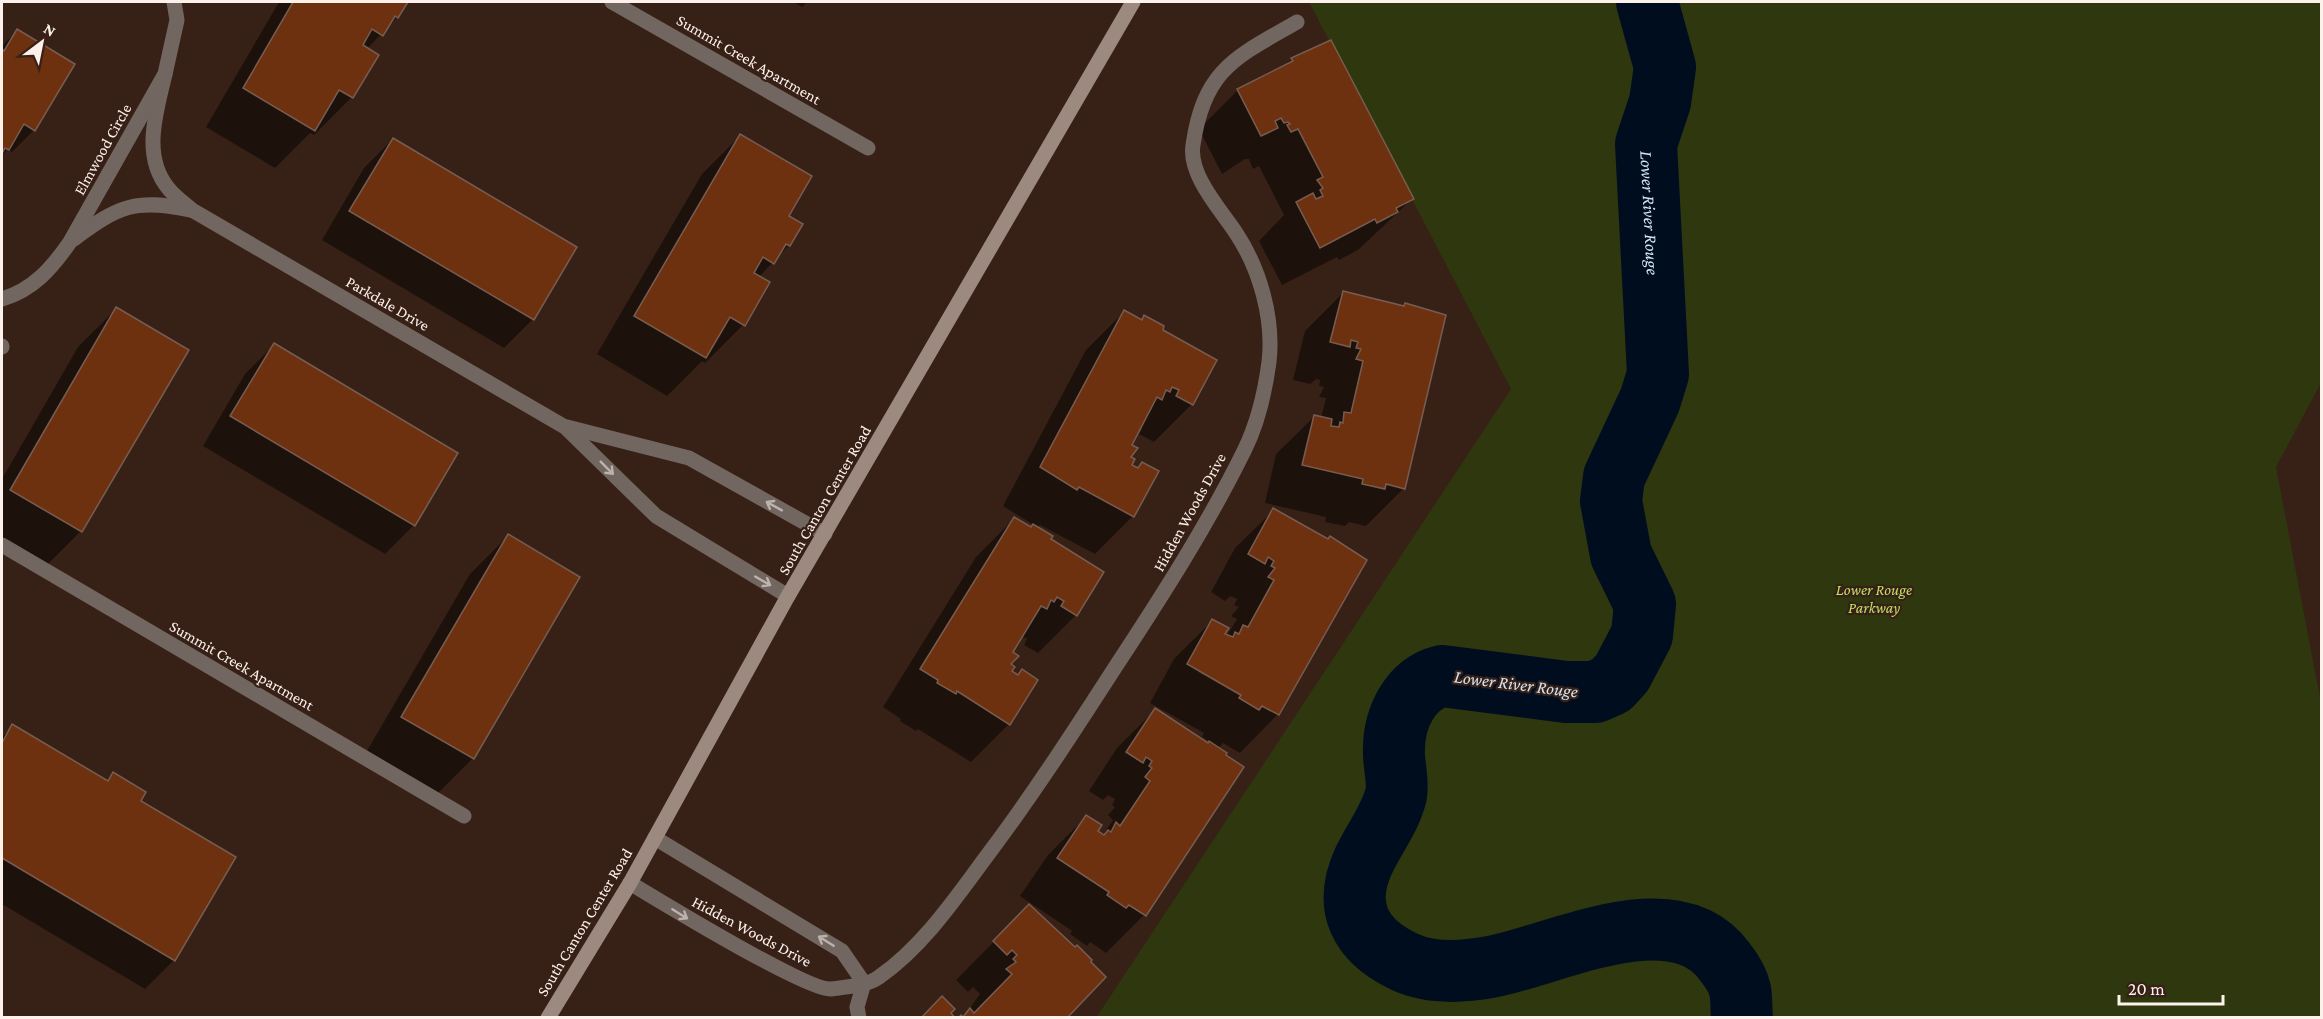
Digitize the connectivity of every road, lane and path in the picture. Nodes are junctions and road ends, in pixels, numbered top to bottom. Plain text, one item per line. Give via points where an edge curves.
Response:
1 (174, 2) edge
2 (612, 2) edge
3 (1133, 2) edge
4 (1297, 22) dead end
5 (165, 74) junction
6 (868, 148) dead end
7 (192, 210) junction
8 (70, 242) junction
9 (2, 299) edge
10 (565, 427) junction
11 (825, 534) junction
12 (2, 545) edge
13 (788, 596) junction
14 (464, 816) dead end
15 (655, 838) junction
16 (630, 883) junction
17 (864, 983) junction
18 (548, 1017) edge
19 (859, 1017) edge

1 - 5 street, Elmwood Circle via 177,20
2 - 6 street, Summit Creek Apartment
3 - 11 main road, South Canton Center Road
4 - 17 street, Hidden Woods Drive via 1233,59 1211,85 1191,150 1206,193 1238,235 1268,310 1269,359 1262,404 1246,449 1173,579 1033,794 949,907 877,979
5 - 7 street, Elmwood Circle via 152,137 154,154 167,187
5 - 8 street, Elmwood Circle
7 - 8 street, Elmwood Circle via 158,203 127,206 104,216
7 - 10 street, Parkdale Drive
8 - 9 street, Elmwood Circle via 53,267 34,284
11 -> 10 street, Parkdale Drive via 689,458
10 -> 13 street, Parkdale Drive via 656,516
11 - 13 main road, South Canton Center Road
12 - 14 street, Summit Creek Apartment
13 - 15 main road, South Canton Center Road
15 - 16 main road, South Canton Center Road
17 -> 15 street, Hidden Woods Drive via 842,951
16 -> 17 street, Hidden Woods Drive via 700,926 825,990
16 - 18 main road, South Canton Center Road
17 - 19 street via 857,1007

